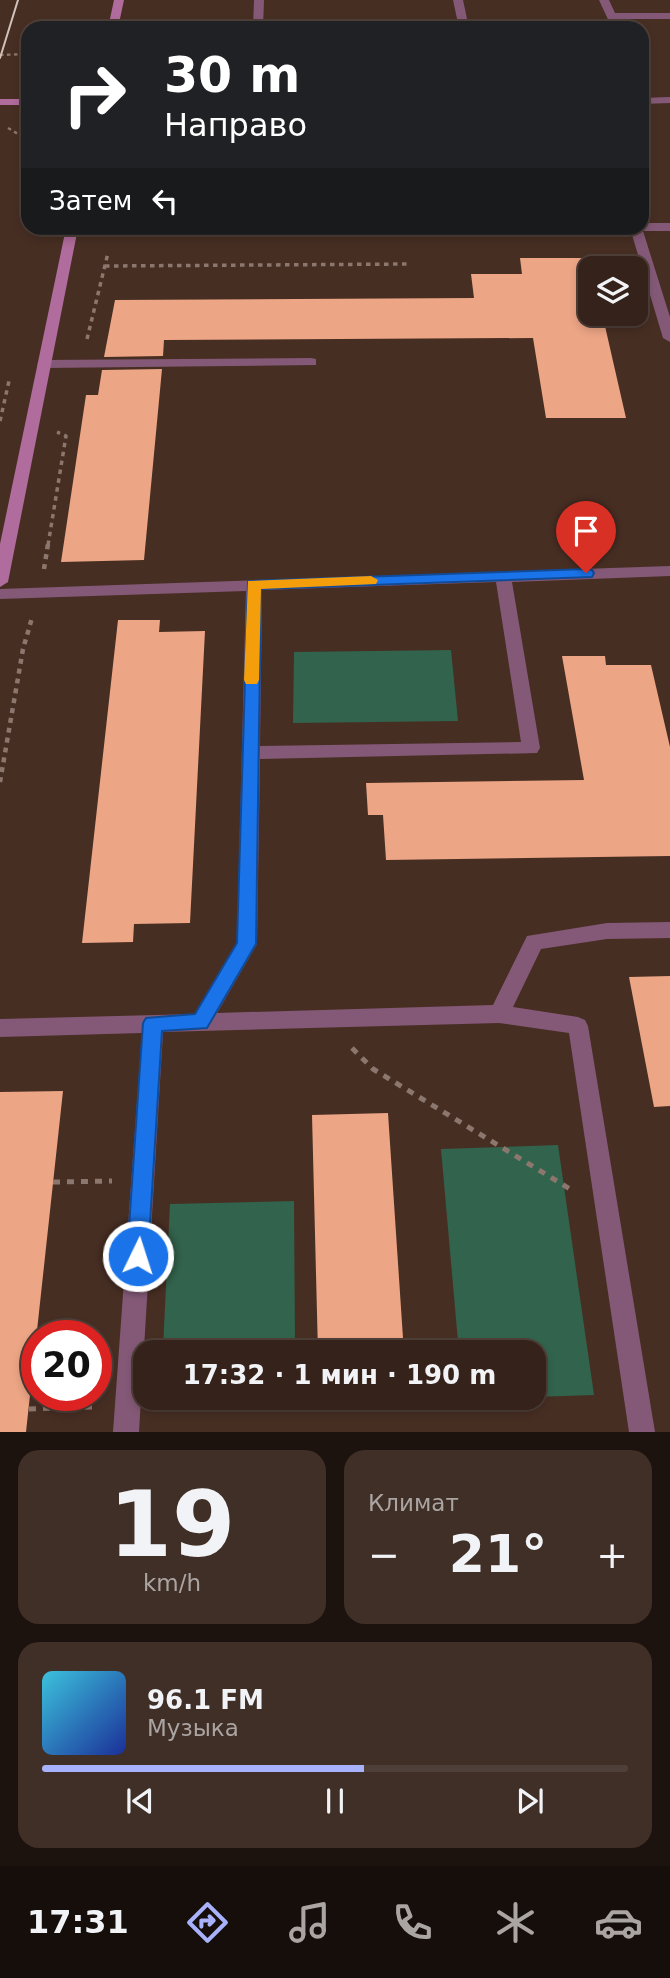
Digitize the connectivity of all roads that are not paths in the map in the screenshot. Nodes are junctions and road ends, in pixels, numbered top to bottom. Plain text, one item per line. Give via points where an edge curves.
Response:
1 (118, 0) edge
2 (259, 0) edge
3 (458, 0) edge
4 (604, 0) edge
5 (614, 16) junction
6 (670, 16) edge
7 (114, 21) edge
8 (258, 21) edge
9 (462, 21) edge
10 (615, 21) edge
11 (670, 100) edge
12 (649, 101) edge
13 (0, 102) edge
14 (21, 102) edge
15 (649, 227) edge
16 (670, 227) edge
17 (70, 235) edge
18 (638, 235) edge
19 (670, 338) edge
20 (311, 362) dead end
21 (44, 364) junction
22 (670, 571) edge
23 (503, 576) junction
24 (0, 582) edge
25 (254, 585) junction
26 (0, 594) edge
27 (250, 753) junction
28 (670, 930) edge
29 (499, 1014) junction
30 (201, 1022) junction
31 (153, 1023) junction
32 (0, 1028) edge
33 (126, 1432) edge
34 (642, 1432) edge

1 - 7 main road
2 - 8 street
3 - 9 street
4 - 5 street
5 - 6 street
5 - 10 street
11 - 12 street
13 - 14 main road
15 - 16 street
17 - 21 main road
18 - 19 street
20 - 21 street
21 - 24 main road
22 - 23 street
23 - 25 street
23 - 27 street via 531,748
25 - 26 street
25 - 27 street
27 - 30 street via 247,944
28 - 29 street via 607,931 534,942
29 - 30 street
29 - 34 street via 578,1026
30 - 31 street
31 - 32 street
31 - 33 street

